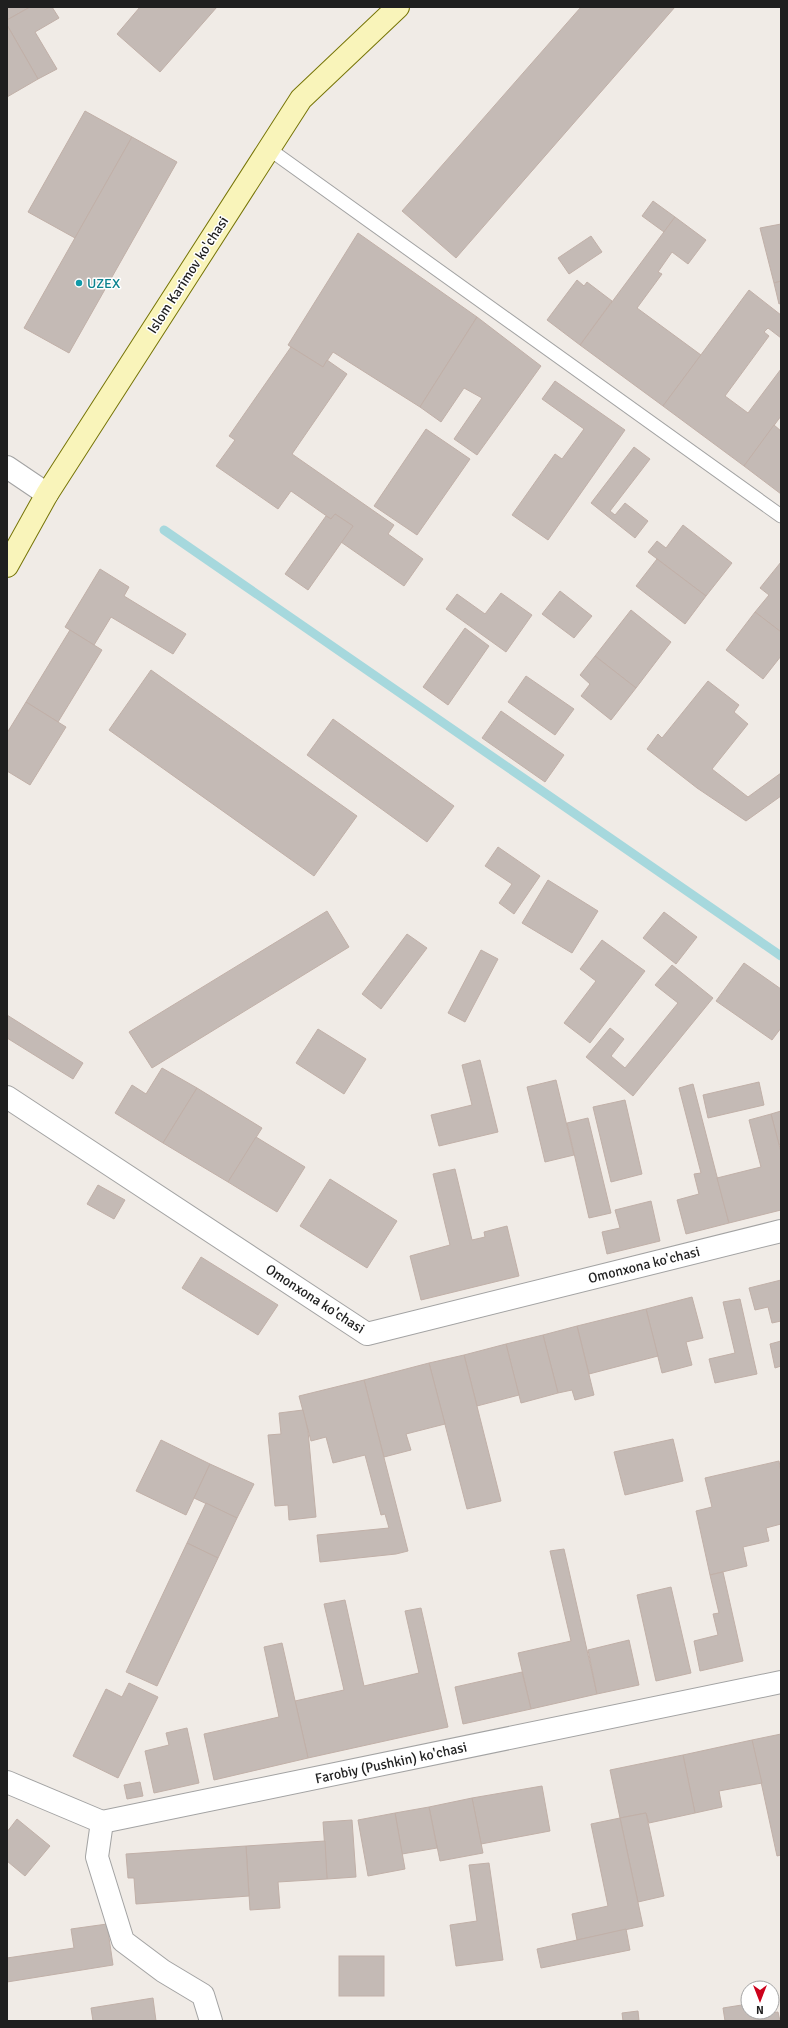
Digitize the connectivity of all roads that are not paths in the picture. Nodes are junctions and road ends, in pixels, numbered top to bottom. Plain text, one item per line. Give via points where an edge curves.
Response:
1 (398, 7) edge
2 (269, 148) junction
3 (7, 467) edge
4 (47, 494) junction
5 (781, 516) edge
6 (7, 566) edge
7 (7, 1097) edge
8 (781, 1231) edge
9 (781, 1682) edge
10 (7, 1782) edge
11 (102, 1822) junction
12 (211, 2021) edge

1 - 2 main road, Islom Karimov ko'chasi via 301,99
2 - 4 main road, Islom Karimov ko'chasi
2 - 5 lane
3 - 4 street
4 - 6 main road, Islom Karimov ko'chasi
7 - 8 street, Omonxona ko'chasi via 367,1334
9 - 11 street, Farobiy (Pushkin) ko'chasi
10 - 11 street
11 - 12 street via 97,1856 123,1941 163,1971 202,1995

